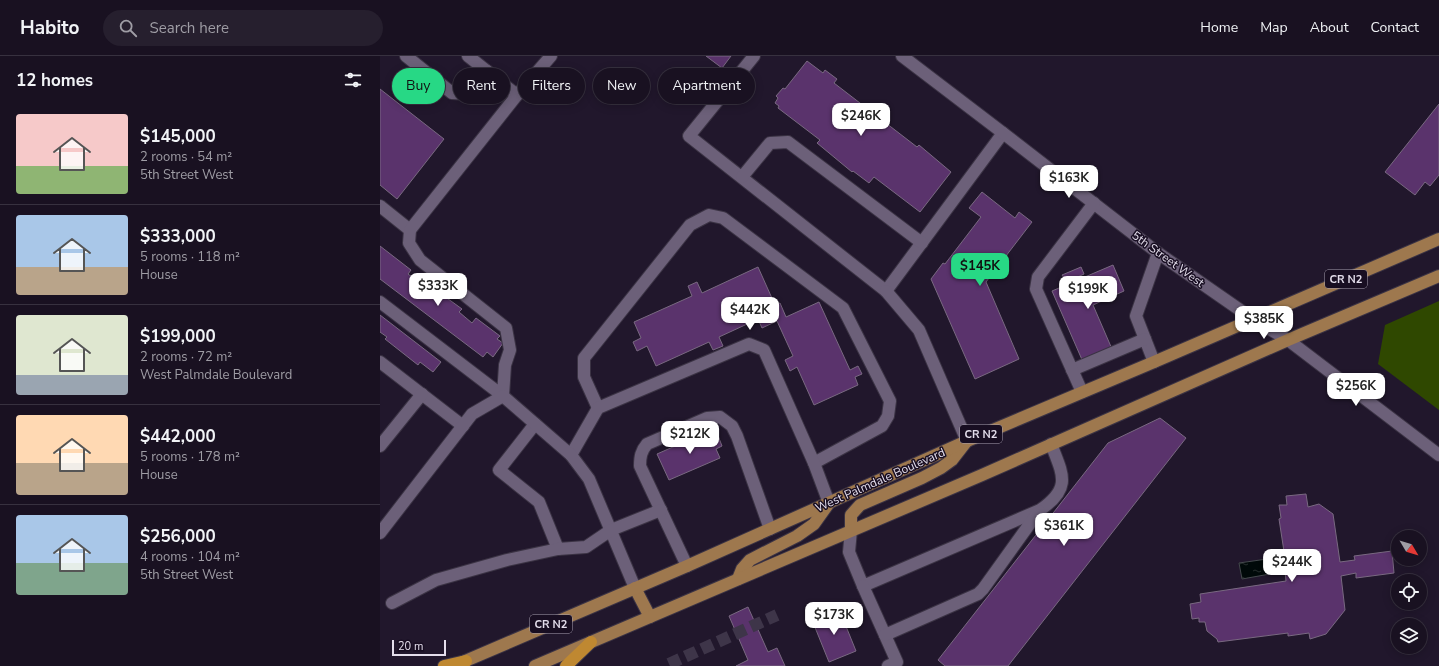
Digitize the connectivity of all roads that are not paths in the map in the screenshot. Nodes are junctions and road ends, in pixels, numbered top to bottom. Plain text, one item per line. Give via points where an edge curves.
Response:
1 (406, 56) edge
2 (468, 56) edge
3 (551, 56) edge
4 (754, 56) edge
5 (902, 56) edge
6 (483, 68) edge
7 (510, 89) edge
8 (453, 93) edge
9 (517, 95) junction
10 (1004, 133) junction
11 (742, 177) junction
12 (1094, 203) junction
13 (380, 206) edge
14 (410, 230) junction
15 (1439, 239) edge
16 (922, 243) junction
17 (1158, 253) junction
18 (1439, 276) edge
19 (886, 291) junction
20 (380, 302) edge
21 (1253, 319) junction
22 (1145, 339) junction
23 (1288, 340) junction
24 (380, 362) edge
25 (1154, 362) junction
26 (1072, 370) junction
27 (1082, 392) junction
28 (422, 394) junction
29 (503, 396) junction
30 (598, 408) junction
31 (535, 424) junction
32 (463, 426) junction
33 (967, 440) junction
34 (1051, 444) junction
35 (380, 446) edge
36 (571, 455) junction
37 (1439, 455) edge
38 (814, 463) junction
39 (829, 503) junction
40 (661, 510) junction
41 (1040, 510) junction
42 (381, 529) edge
43 (770, 529) junction
44 (611, 530) junction
45 (851, 530) junction
46 (558, 549) junction
47 (687, 566) junction
48 (738, 579) junction
49 (863, 586) junction
50 (635, 588) junction
51 (392, 603) dead end
52 (650, 617) junction
53 (885, 635) junction
54 (591, 642) junction
55 (466, 661) junction
56 (894, 665) edge
57 (444, 666) edge
58 (454, 666) edge
59 (535, 666) edge
60 (566, 666) edge

1 - 8 street
2 - 6 street
3 - 9 street
4 - 11 street via 690,136
5 - 10 street, 5th Street West
7 - 9 street
9 - 14 street
10 - 12 street, 5th Street West
10 - 16 street
11 - 16 street via 770,143 788,142
11 - 19 street
12 - 17 street, 5th Street West
12 - 26 street via 1038,277 1036,289
13 - 14 street
14 - 29 street via 409,243 420,260 506,328 510,350 505,365
15 - 21 main road, West Palmdale Boulevard / CR N2
16 - 19 street
17 - 21 street, 5th Street West
17 - 22 street via 1136,316
18 - 23 main road, CR N2
19 - 33 street via 919,330
20 - 29 street
21 - 23 street, 5th Street West
21 - 25 main road, West Palmdale Boulevard / CR N2
22 - 25 street
22 - 26 street
23 - 34 main road, CR N2
23 - 37 street, 5th Street West
24 - 28 street
25 - 27 main road, West Palmdale Boulevard / CR N2
26 - 27 street
27 - 33 main road, West Palmdale Boulevard / CR N2
28 - 32 street
28 - 35 street
29 - 31 street
29 - 32 street via 472,414
30 - 36 street
30 - 38 street via 749,344 764,350
30 - 38 street via 584,377 584,358 690,225 709,216 723,218 843,308 890,401 888,416 882,426
31 - 36 street
31 - 46 street via 499,470 539,502
32 - 42 street
33 - 39 main road, West Palmdale Boulevard / CR N2
33 - 45 main road via 952,460 941,468 860,505 852,515
34 - 41 street via 1062,474 1061,485 1055,498
34 - 45 main road, CR N2
36 - 44 street via 589,479
38 - 39 street
39 - 43 main road, West Palmdale Boulevard / CR N2
39 - 48 main road via 814,524 797,536 750,560
40 - 43 street via 640,466 643,449 647,444 707,418 720,417 732,426 737,436
40 - 44 street
40 - 47 street
41 - 49 street
41 - 53 street via 978,594
43 - 47 main road, West Palmdale Boulevard / CR N2
44 - 46 street via 586,547
44 - 50 street
45 - 48 main road, CR N2
45 - 49 street via 849,552
46 - 51 street via 436,580
47 - 50 main road, West Palmdale Boulevard / CR N2
48 - 52 main road, CR N2
49 - 53 street
50 - 52 main road
50 - 55 main road, West Palmdale Boulevard / CR N2
52 - 54 main road, CR N2
53 - 56 street
54 - 59 main road, CR N2
54 - 60 highway
55 - 57 highway
55 - 58 main road, West Palmdale Boulevard / CR N2

